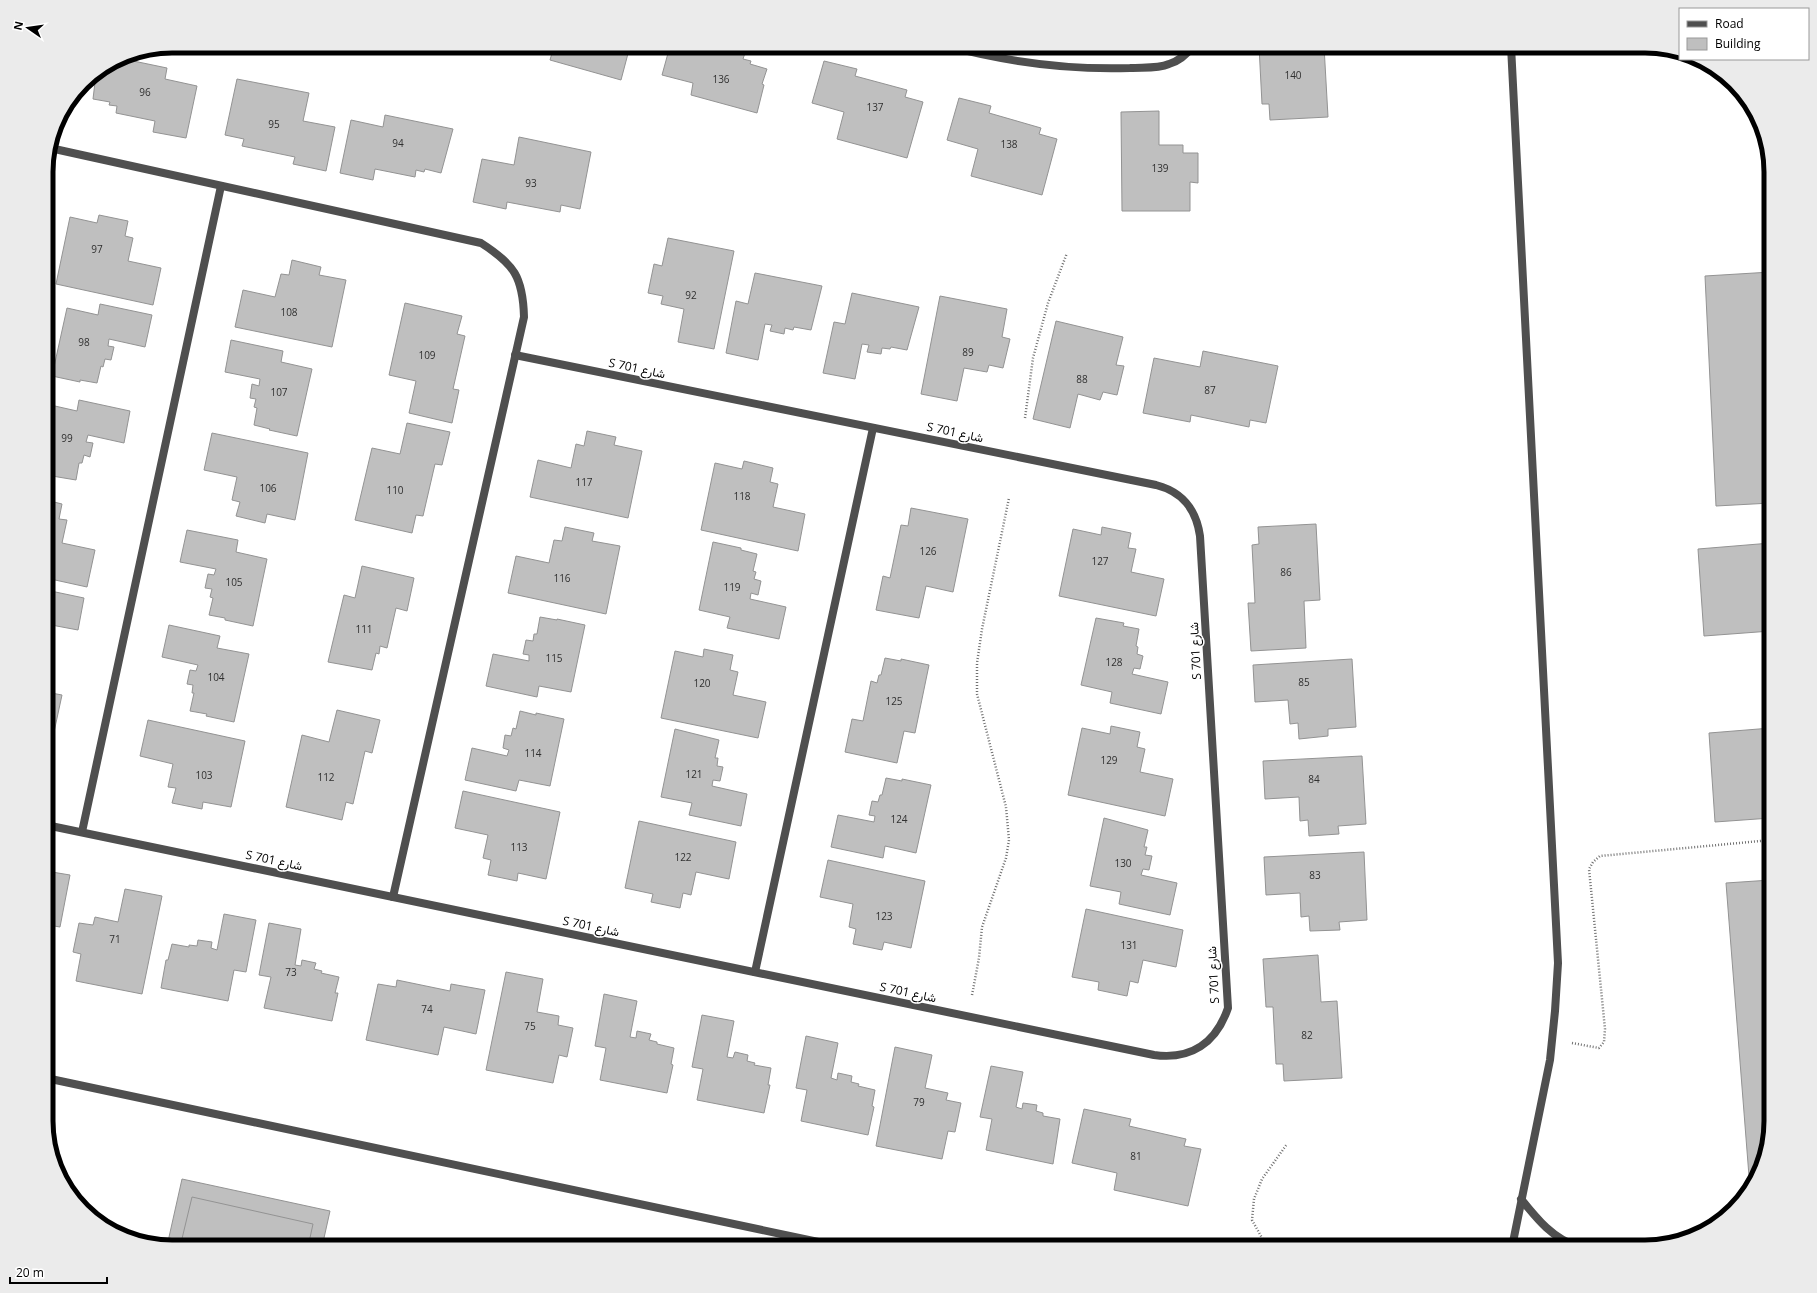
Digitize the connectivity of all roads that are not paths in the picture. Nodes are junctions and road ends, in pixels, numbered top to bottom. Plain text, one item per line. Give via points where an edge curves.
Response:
1 (978, 53) edge
2 (1186, 53) edge
3 (1511, 53) edge
4 (55, 149) edge
5 (221, 186) junction
6 (515, 355) junction
7 (873, 428) junction
8 (53, 826) edge
9 (82, 832) junction
10 (393, 897) junction
11 (755, 972) junction
12 (53, 1079) edge
13 (1521, 1199) junction
14 (809, 1240) edge
15 (1513, 1240) edge
16 (1565, 1240) edge

1 - 2 street via 1056,66 1108,69 1158,67 1180,59
3 - 13 street via 1558,963 1550,1060
4 - 5 street
5 - 6 street via 481,243 500,256 515,273 523,294 524,317
5 - 9 street
6 - 7 street, S 701 شارع
6 - 10 street
7 - 11 street
7 - 11 street, S 701 شارع via 1166,488 1184,499 1193,509 1200,536 1228,1008 1224,1020 1209,1040 1199,1048 1177,1056 1165,1056
8 - 9 street, S 701 شارع
9 - 10 street, S 701 شارع
10 - 11 street, S 701 شارع
12 - 14 street
13 - 15 street
13 - 16 street via 1540,1223

